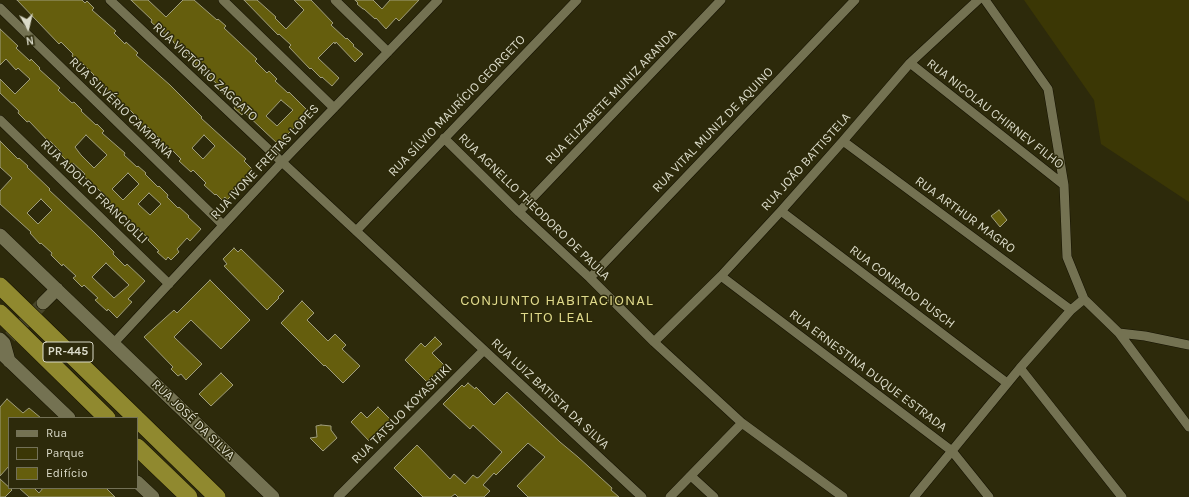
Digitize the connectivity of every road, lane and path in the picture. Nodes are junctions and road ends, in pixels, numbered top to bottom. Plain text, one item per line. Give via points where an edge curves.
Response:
1 (110, 0) edge
2 (222, 0) edge
3 (335, 0) edge
4 (438, 0) edge
5 (577, 0) edge
6 (722, 0) edge
7 (855, 0) edge
8 (978, 0) edge
9 (985, 0) edge
10 (0, 8) edge
11 (388, 52) junction
12 (910, 64) junction
13 (334, 108) junction
14 (0, 120) edge
15 (444, 138) junction
16 (843, 141) junction
17 (282, 162) junction
18 (1064, 185) junction
19 (781, 211) junction
20 (519, 212) junction
21 (224, 226) junction
22 (356, 231) junction
23 (0, 234) edge
24 (721, 276) junction
25 (590, 278) junction
26 (169, 284) junction
27 (0, 286) edge
28 (57, 289) junction
29 (1084, 299) junction
30 (43, 304) tunnel mouth
31 (1071, 310) junction
32 (0, 313) edge
33 (1119, 333) junction
34 (654, 342) junction
35 (113, 344) junction
36 (1189, 345) edge
37 (4, 347) edge
38 (484, 350) junction
39 (1020, 368) junction
40 (1007, 383) junction
41 (68, 417) edge
42 (106, 417) edge
43 (134, 417) edge
44 (138, 421) edge
45 (742, 423) junction
46 (1189, 427) edge
47 (138, 448) edge
48 (952, 451) junction
49 (691, 476) junction
50 (138, 483) edge
51 (153, 497) edge
52 (189, 497) edge
53 (217, 497) edge
54 (273, 497) edge
55 (338, 497) edge
56 (642, 497) edge
57 (670, 497) edge
58 (714, 497) edge
59 (843, 497) edge
60 (914, 497) edge
61 (989, 497) edge
62 (1122, 497) edge

1 - 17 street, RUA VICTÓRIO ZAGGATO
2 - 13 street
3 - 11 street
4 - 11 street, RUA IVONE FREITAS LOPES
5 - 15 street, RUA SÍLVIO MAURÍCIO GEORGETO
6 - 20 street, RUA ELIZABETE MUNIZ ARANDA
7 - 25 street, RUA VITAL MUNIZ DE AQUINO
8 - 12 street, RUA JOÃO BATTISTELA
9 - 18 street via 1048,89
10 - 21 street, RUA SILVÉRIO CAMPANA
11 - 13 street, RUA IVONE FREITAS LOPES
12 - 16 street, RUA JOÃO BATTISTELA
12 - 18 street, RUA NICOLAU CHIRNEV FILHO
13 - 17 street, RUA IVONE FREITAS LOPES
14 - 26 street, RUA ADOLFO FRANCIOLLI
15 - 20 street, RUA AGNELLO THEODORO DE PAULA
15 - 22 street, RUA SÍLVIO MAURÍCIO GEORGETO
16 - 19 street, RUA JOÃO BATTISTELA
16 - 31 street, RUA ARTHUR MAGRO
17 - 21 street, RUA IVONE FREITAS LOPES
17 - 22 street, RUA LUIZ BATISTA DA SILVA
18 - 29 street via 1067,257
19 - 24 street, RUA JOÃO BATTISTELA
19 - 40 street, RUA CONRADO PUSCH
20 - 25 street, RUA AGNELLO THEODORO DE PAULA
21 - 26 street, RUA IVONE FREITAS LOPES
22 - 38 street, RUA LUIZ BATISTA DA SILVA
23 - 28 street, RUA JOSÉ DA SILVA
24 - 34 street, RUA JOÃO BATTISTELA
24 - 48 street, RUA ERNESTINA DUQUE ESTRADA
25 - 34 street, RUA AGNELLO THEODORO DE PAULA
26 - 35 street, RUA IVONE FREITAS LOPES
27 - 43 highway, PR-445
28 - 30 street
28 - 35 street, RUA JOSÉ DA SILVA
29 - 31 street
29 - 33 street
31 - 39 street
32 - 42 highway, PR-445
33 - 36 street
33 - 46 street
34 - 45 street, RUA AGNELLO THEODORO DE PAULA
35 - 54 street, RUA JOSÉ DA SILVA
37 - 41 street
38 - 55 street, RUA TATSUO KOYASHIKI
38 - 56 street, RUA LUIZ BATISTA DA SILVA
39 - 40 street
39 - 62 street
40 - 48 street
44 - 53 highway, PR-445
45 - 49 street
45 - 59 street, RUA AGNELLO THEODORO DE PAULA
47 - 52 highway
48 - 60 street
48 - 61 street, RUA ERNESTINA DUQUE ESTRADA
49 - 57 street
49 - 58 street
50 - 51 street

